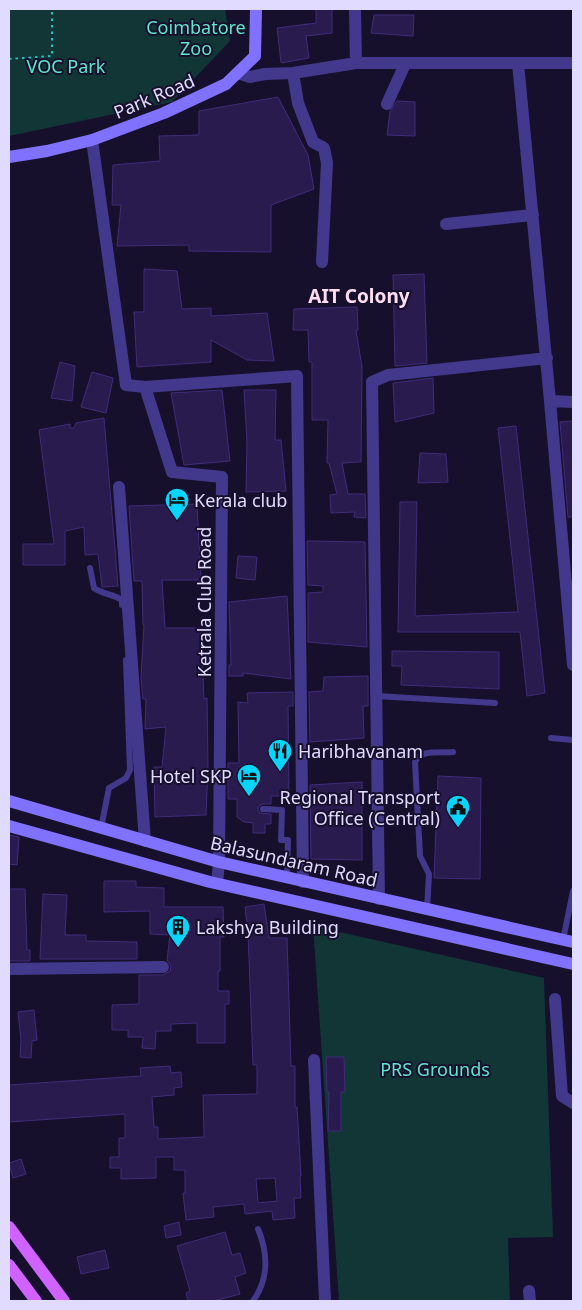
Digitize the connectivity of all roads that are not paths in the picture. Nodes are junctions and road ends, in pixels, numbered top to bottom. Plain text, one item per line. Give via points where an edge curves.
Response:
1 (256, 9) edge
2 (354, 9) edge
3 (356, 63) junction
4 (573, 63) edge
5 (405, 64) junction
6 (518, 64) junction
7 (238, 73) junction
8 (293, 73) junction
9 (387, 104) dead end
10 (92, 140) junction
11 (9, 157) edge
12 (533, 215) junction
13 (446, 224) dead end
14 (322, 262) dead end
15 (547, 358) junction
16 (145, 387) junction
17 (550, 401) junction
18 (573, 402) edge
19 (119, 488) dead end
20 (90, 568) dead end
21 (573, 665) edge
22 (376, 696) junction
23 (495, 702) dead end
24 (551, 738) dead end
25 (573, 740) edge
26 (452, 752) dead end
27 (9, 802) edge
28 (263, 809) dead end
29 (9, 826) edge
30 (100, 828) junction
31 (145, 841) junction
32 (219, 862) junction
33 (287, 878) junction
34 (303, 882) junction
35 (217, 884) junction
36 (573, 891) edge
37 (378, 899) junction
38 (424, 909) junction
39 (417, 929) junction
40 (568, 941) edge
41 (573, 964) edge
42 (163, 967) dead end
43 (9, 969) edge
44 (556, 999) dead end
45 (314, 1060) dead end
46 (573, 1103) edge
47 (9, 1227) edge
48 (258, 1229) dead end
49 (9, 1265) edge
50 (36, 1301) edge
51 (64, 1301) edge
52 (253, 1301) edge
53 (325, 1301) edge

1 - 7 main road, Park Road via 255,56
2 - 3 street
3 - 5 street
3 - 8 street
4 - 6 street
5 - 6 street
5 - 9 street
6 - 12 street
7 - 8 street via 250,77
7 - 10 main road, Park Road via 226,84 173,109
8 - 14 street via 298,103 313,142 324,148 327,163
10 - 11 main road, Park Road
10 - 16 street via 126,385
12 - 13 street
12 - 15 street
15 - 17 street
15 - 22 street via 388,375 372,382
16 - 32 street, Ketrala Club Road via 172,472 222,477
16 - 34 street via 297,376
17 - 18 street
17 - 21 street
19 - 31 street
20 - 30 lane via 94,588 122,600 126,645 130,770 126,778 109,788
22 - 23 lane
22 - 37 street
24 - 25 lane
26 - 38 lane via 426,753 415,762 420,856 429,874
27 - 30 main road, Balasundaram Road
28 - 33 lane via 282,810 281,840 288,840
29 - 35 main road
30 - 31 main road, Balasundaram Road
31 - 32 main road, Balasundaram Road
32 - 33 main road, Balasundaram Road
32 - 35 street
33 - 34 main road, Balasundaram Road
34 - 37 main road, Balasundaram Road
35 - 39 main road
36 - 40 lane
37 - 38 main road, Balasundaram Road
38 - 39 main road
38 - 40 main road, Balasundaram Road
39 - 41 main road
42 - 43 street
44 - 46 street via 562,1096
45 - 53 street
47 - 51 main road
48 - 52 lane via 264,1244 265,1265 263,1284
49 - 50 main road

